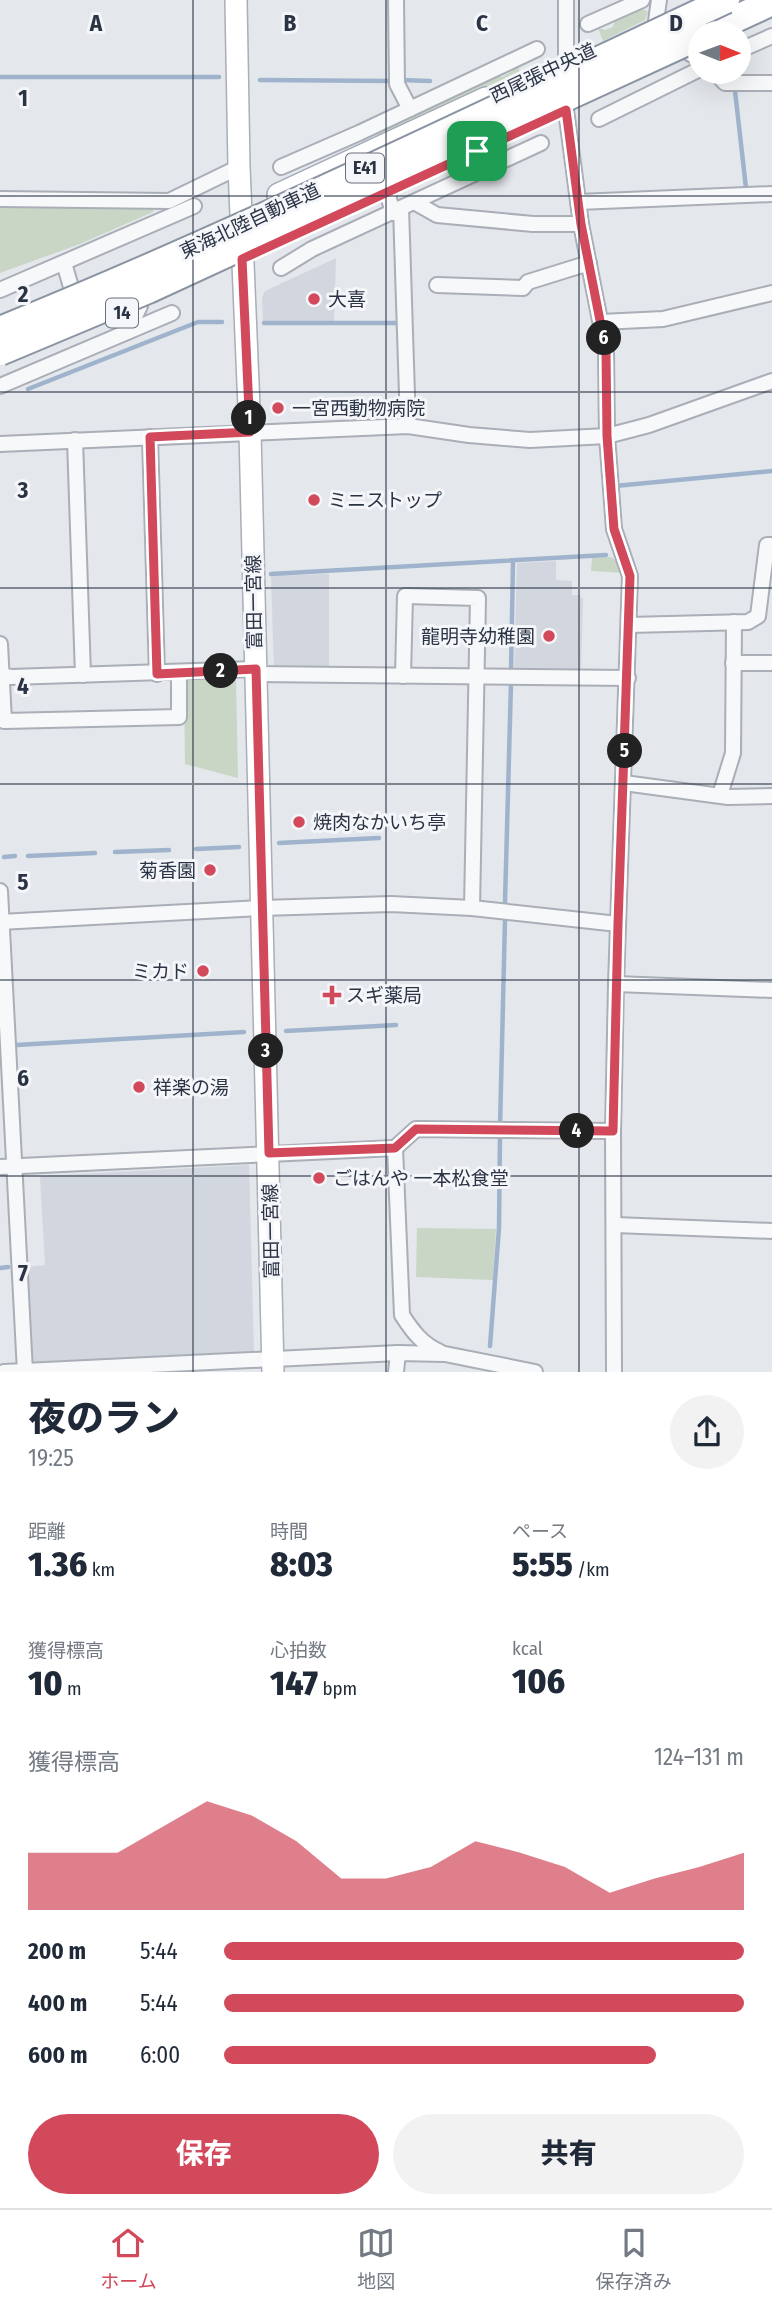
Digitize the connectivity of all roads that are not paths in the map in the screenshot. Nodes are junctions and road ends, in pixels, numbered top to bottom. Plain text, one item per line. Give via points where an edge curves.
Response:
1 (236, 0) edge
2 (396, 0) edge
3 (566, 0) edge
4 (642, 0) edge
5 (702, 0) edge
6 (726, 0) edge
7 (772, 2) edge
8 (657, 11) edge
9 (772, 14) edge
10 (742, 21) edge
11 (588, 24) dead end
12 (751, 24) edge
13 (772, 36) edge
14 (751, 45) edge
15 (537, 49) dead end
16 (688, 54) edge
17 (688, 54) edge
18 (688, 57) edge
19 (565, 63) junction
20 (751, 83) edge
21 (772, 83) edge
22 (410, 109) junction
23 (566, 110) junction
24 (599, 119) dead end
25 (541, 143) dead end
26 (363, 144) junction
27 (239, 167) junction
28 (281, 167) dead end
29 (772, 194) edge
30 (0, 199) edge
31 (169, 201) junction
32 (578, 202) junction
33 (399, 204) junction
34 (194, 205) dead end
35 (240, 213) junction
36 (171, 216) junction
37 (581, 224) junction
38 (242, 259) junction
39 (64, 263) junction
40 (589, 263) junction
41 (281, 268) dead end
42 (437, 285) dead end
43 (71, 287) junction
44 (0, 290) edge
45 (772, 293) edge
46 (140, 306) junction
47 (172, 313) dead end
48 (0, 316) edge
49 (600, 322) junction
50 (0, 330) edge
51 (127, 332) junction
52 (0, 352) edge
53 (0, 363) edge
54 (772, 381) edge
55 (0, 386) edge
56 (408, 426) junction
57 (250, 432) junction
58 (607, 436) junction
59 (150, 437) junction
60 (75, 440) junction
61 (0, 444) edge
62 (772, 545) edge
63 (734, 622) junction
64 (629, 625) junction
65 (0, 644) edge
66 (733, 663) junction
67 (772, 663) edge
68 (256, 671) junction
69 (179, 673) junction
70 (157, 674) junction
71 (0, 675) edge
72 (83, 675) junction
73 (403, 676) junction
74 (475, 677) junction
75 (628, 678) junction
76 (624, 783) junction
77 (720, 795) junction
78 (772, 796) edge
79 (0, 891) edge
80 (262, 908) junction
81 (472, 908) junction
82 (1, 922) edge
83 (618, 924) junction
84 (616, 984) junction
85 (772, 990) edge
86 (613, 1131) junction
87 (395, 1148) junction
88 (269, 1153) junction
89 (7, 1167) edge
90 (615, 1225) junction
91 (772, 1231) edge
92 (398, 1353) junction
93 (445, 1354) junction
94 (273, 1364) edge
95 (4, 1371) edge
96 (25, 1371) edge
97 (396, 1371) edge
98 (535, 1371) edge
99 (614, 1371) edge

1 - 27 main road, 富田一宮線
2 - 22 street via 397,84
3 - 19 street
4 - 11 street
5 - 8 main road, 西尾張中央道 / 14
6 - 50 highway, 東海北陸自動車道 / E41, bridge via 137,273
7 - 10 highway, 東海北陸自動車道 / E41
8 - 19 main road, 西尾張中央道 / 14
9 - 12 main road
13 - 14 street
15 - 22 street
16 - 23 main road, 14
17 - 52 highway, 東海北陸自動車道 / E41, bridge
18 - 24 street
19 - 23 street
19 - 26 main road, 西尾張中央道 / 14
20 - 21 street
22 - 26 street
23 - 32 street
23 - 33 main road, 14
25 - 33 street
26 - 28 street
26 - 35 main road, 西尾張中央道 / 14
27 - 31 street
27 - 35 main road, 富田一宮線
29 - 32 street
30 - 31 street
31 - 36 street
32 - 37 street
33 - 37 street via 437,215
33 - 38 main road, 14
33 - 41 street
33 - 56 street
34 - 36 street
35 - 38 main road, 富田一宮線
35 - 43 main road, 西尾張中央道 / 14
36 - 39 street
37 - 40 street
38 - 46 main road, 14
38 - 57 main road, 富田一宮線
39 - 43 street
39 - 44 street
40 - 42 street via 528,282 523,288
40 - 49 street
43 - 48 main road, 西尾張中央道 / 14
45 - 49 street via 663,319
46 - 51 street
46 - 53 main road, 14
47 - 51 street
49 - 58 street via 606,351
51 - 55 street
54 - 58 street
56 - 57 street
56 - 58 street via 530,440
57 - 59 street
57 - 68 main road, 富田一宮線
58 - 64 street via 614,529 630,576
59 - 60 street
59 - 70 street
60 - 61 street
60 - 72 street
62 - 63 street via 767,545 758,616
63 - 64 street
63 - 66 street
64 - 75 street
65 - 71 street
66 - 67 street
66 - 77 street via 733,753
68 - 69 street
68 - 73 street
68 - 80 main road, 富田一宮線
69 - 70 street
69 - 71 street via 180,717 4,721
70 - 72 street
71 - 72 street
73 - 74 street
73 - 74 street via 405,596 478,598
74 - 75 street
74 - 81 street
75 - 76 street
76 - 77 street
76 - 83 street
77 - 78 street
79 - 82 street
80 - 81 street via 391,904
80 - 82 street
80 - 88 main road, 富田一宮線
81 - 83 street
82 - 89 street
83 - 84 street
84 - 85 street
84 - 86 street
86 - 87 street via 416,1129
86 - 90 street
87 - 88 street
87 - 93 street via 402,1315 428,1347
88 - 89 street
88 - 94 main road, 富田一宮線
89 - 96 street
90 - 91 street
90 - 99 street
92 - 93 street
92 - 94 street
92 - 97 street
93 - 98 street
94 - 96 street
95 - 96 street

